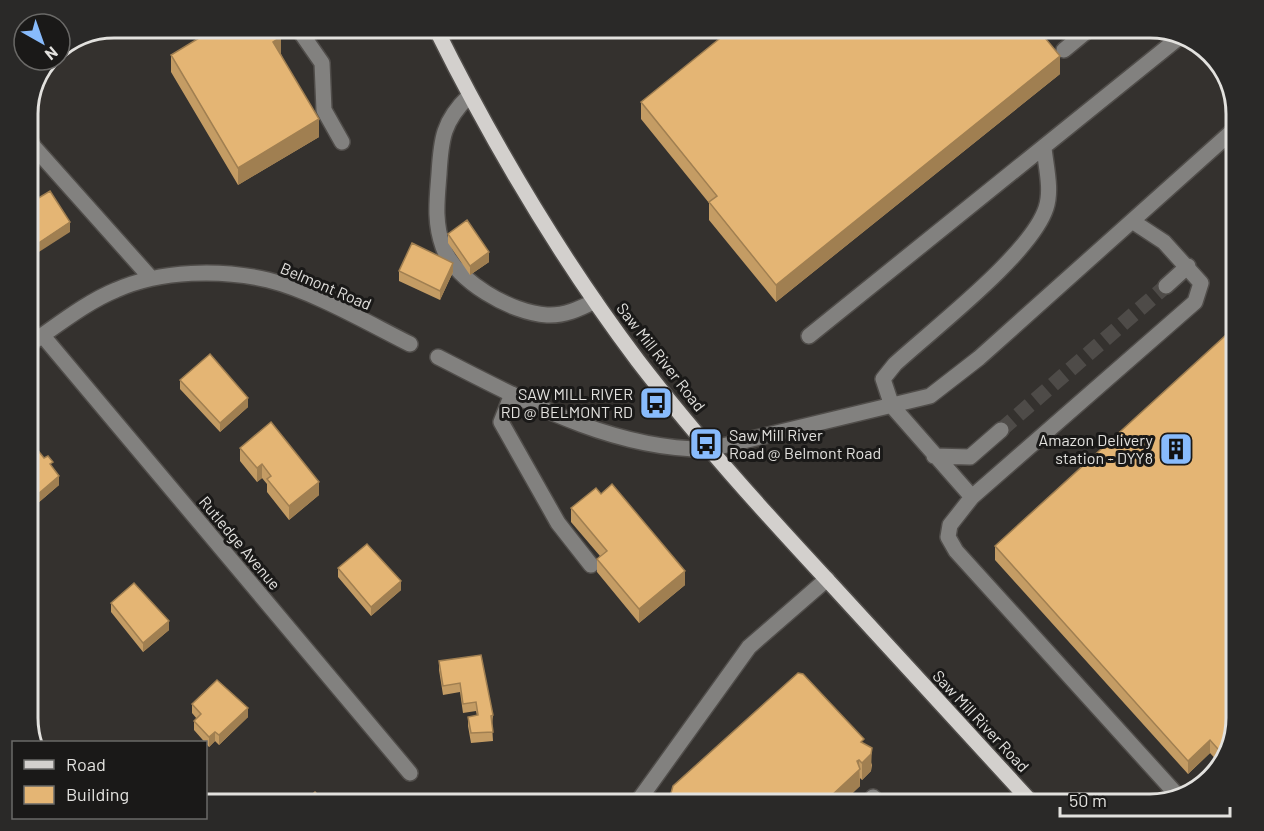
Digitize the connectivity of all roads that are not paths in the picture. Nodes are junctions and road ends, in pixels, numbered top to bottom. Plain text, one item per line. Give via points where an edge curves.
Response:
1 (305, 38) edge
2 (440, 38) edge
3 (1079, 38) edge
4 (1174, 42) edge
5 (1064, 50) dead end
6 (469, 96) junction
7 (1226, 137) edge
8 (342, 142) dead end
9 (38, 148) edge
10 (1044, 148) junction
11 (1132, 220) junction
12 (1188, 266) junction
13 (150, 278) junction
14 (1166, 286) tunnel mouth
15 (595, 301) junction
16 (43, 336) junction
17 (809, 336) dead end
18 (38, 339) edge
19 (410, 344) dead end
20 (438, 357) dead end
21 (512, 394) junction
22 (892, 406) junction
23 (1001, 430) tunnel mouth
24 (710, 449) junction
25 (934, 456) junction
26 (972, 498) junction
27 (591, 565) dead end
28 (827, 579) junction
29 (410, 773) dead end
30 (1173, 790) edge
31 (643, 794) edge
32 (1024, 794) edge

1 - 8 street via 322,63 324,110
2 - 6 main road, Saw Mill River Road
3 - 5 street
4 - 10 street
6 - 15 main road, Saw Mill River Road via 534,208
6 - 15 street via 450,117 440,152 435,219 444,249 473,285 525,312 561,314
7 - 11 street
9 - 13 street
10 - 17 street
10 - 22 street via 1046,208 1020,250 889,372 883,380
11 - 12 street via 1164,242
11 - 22 street via 979,358 930,396
12 - 14 street
12 - 26 street via 1201,283 1195,302
13 - 16 street, Belmont Road via 114,290
13 - 19 street, Belmont Road via 214,274 269,280
15 - 24 main road, Saw Mill River Road
16 - 18 street, Belmont Road
16 - 29 street, Rutledge Avenue
20 - 21 street
21 - 24 street via 604,433 681,450
21 - 27 street via 501,422 558,523
22 - 24 street
22 - 25 street
23 - 25 street via 970,457
24 - 28 main road, Saw Mill River Road
25 - 26 street
26 - 30 street via 950,525 948,537 956,551
28 - 31 street via 748,647
28 - 32 main road, Saw Mill River Road

